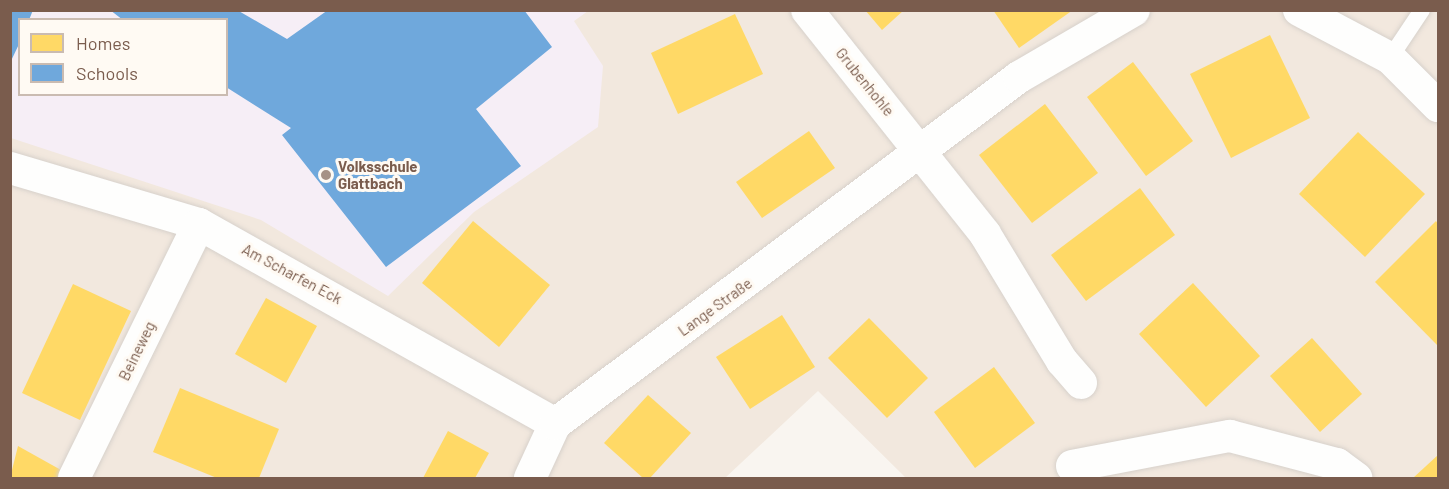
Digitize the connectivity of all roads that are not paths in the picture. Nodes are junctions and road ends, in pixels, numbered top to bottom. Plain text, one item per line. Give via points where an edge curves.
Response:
1 (807, 10) edge
2 (1134, 10) edge
3 (1299, 10) edge
4 (1422, 10) edge
5 (1390, 58) junction
6 (1438, 105) edge
7 (924, 154) junction
8 (10, 168) edge
9 (200, 224) junction
10 (1081, 383) dead end
11 (555, 424) junction
12 (1072, 466) dead end
13 (74, 478) edge
14 (530, 478) edge
15 (1356, 478) edge

1 - 7 street, Grubenhohle
2 - 7 street, Lange Straße via 1019,77
3 - 5 street
4 - 5 lane
5 - 6 street
7 - 10 street via 986,234
7 - 11 street, Lange Straße
8 - 9 street, Am Scharfen Eck
9 - 11 street, Am Scharfen Eck
9 - 13 street, Beineweg
11 - 14 street, Lange Straße
12 - 15 street via 1230,436 1337,464

